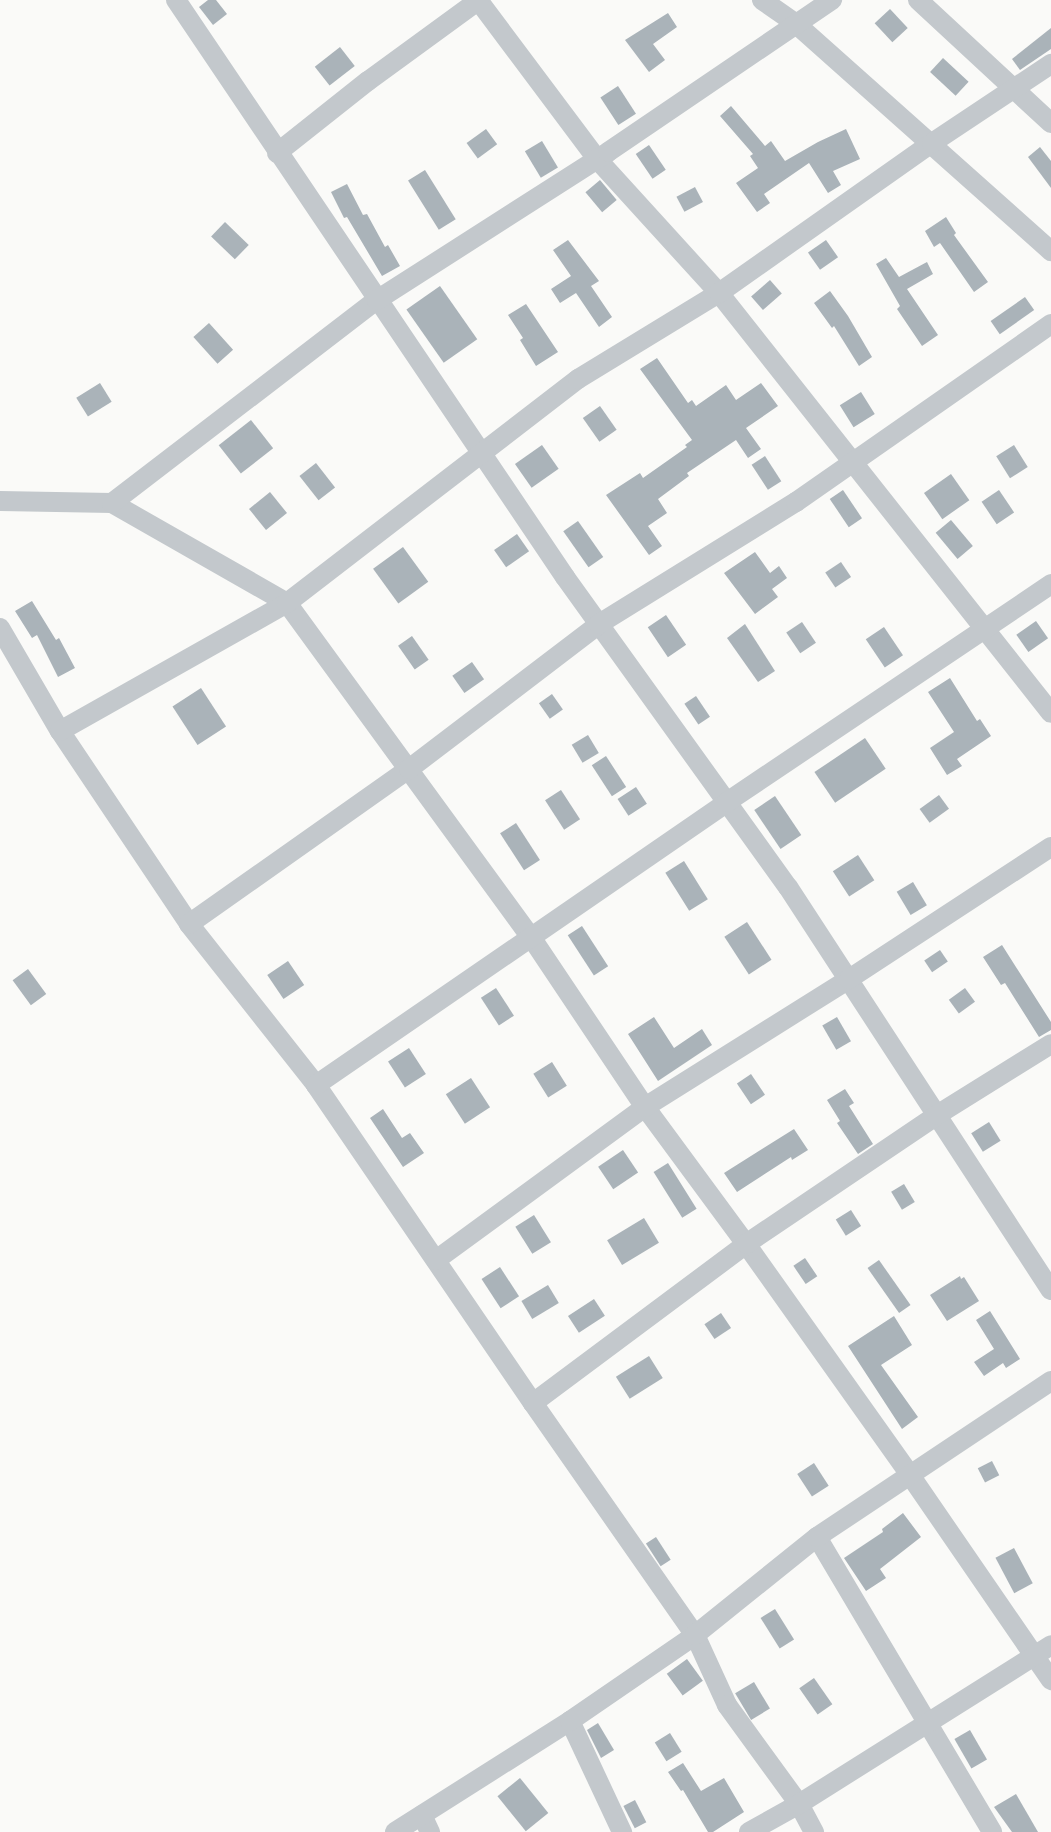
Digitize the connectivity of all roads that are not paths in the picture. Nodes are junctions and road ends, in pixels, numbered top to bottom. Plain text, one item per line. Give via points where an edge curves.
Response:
1 (176, 0) edge
2 (478, 0) edge
3 (762, 0) edge
4 (832, 0) edge
5 (918, 0) edge
6 (796, 23) junction
7 (1051, 64) edge
8 (1014, 89) junction
9 (1051, 123) edge
10 (932, 142) junction
11 (277, 153) junction
12 (597, 159) junction
13 (1051, 251) edge
14 (719, 293) junction
15 (377, 300) junction
16 (1051, 324) edge
17 (482, 454) junction
18 (853, 462) junction
19 (0, 501) edge
20 (112, 503) junction
21 (1051, 584) edge
22 (287, 602) junction
23 (600, 624) junction
24 (0, 628) edge
25 (984, 628) junction
26 (1051, 713) edge
27 (60, 731) junction
28 (409, 770) junction
29 (728, 802) junction
30 (1051, 847) edge
31 (189, 924) junction
32 (531, 937) junction
33 (849, 979) junction
34 (1051, 1044) edge
35 (316, 1085) junction
36 (645, 1107) junction
37 (937, 1115) junction
38 (746, 1244) junction
39 (436, 1260) junction
40 (1051, 1290) edge
41 (1051, 1381) edge
42 (533, 1403) junction
43 (910, 1475) junction
44 (817, 1537) junction
45 (695, 1635) junction
46 (1051, 1644) edge
47 (1034, 1655) junction
48 (1051, 1680) edge
49 (570, 1721) junction
50 (927, 1723) junction
51 (799, 1804) junction
52 (426, 1824) edge
53 (395, 1832) edge
54 (622, 1832) edge
55 (749, 1832) edge
56 (814, 1832) edge
57 (992, 1832) edge

1 - 11 street
2 - 11 street
2 - 12 street
3 - 6 street
4 - 6 street
5 - 8 street
6 - 10 street
6 - 12 street
7 - 8 street
8 - 9 street
8 - 10 street
10 - 13 street
10 - 14 street
11 - 15 street
12 - 14 street
12 - 15 street
14 - 17 street via 578,379
14 - 18 street
15 - 17 street
15 - 20 street
16 - 18 street
17 - 22 street
17 - 23 street
18 - 23 street via 796,502
18 - 25 street
19 - 20 street
20 - 22 street
21 - 25 street
22 - 27 street
22 - 28 street
23 - 28 street
23 - 29 street
24 - 27 street
25 - 26 street
25 - 29 street
27 - 31 street
28 - 31 street
28 - 32 street
29 - 32 street
29 - 33 street
30 - 33 street
31 - 35 street
32 - 35 street
32 - 36 street
33 - 36 street
33 - 37 street
34 - 37 street
35 - 39 street
36 - 38 street
36 - 39 street
37 - 38 street
37 - 40 street
38 - 42 street
38 - 43 street
39 - 42 street
41 - 43 street
42 - 45 street
43 - 44 street
43 - 47 street
44 - 45 street
44 - 50 street
45 - 49 street
45 - 51 street via 727,1705
46 - 47 street
47 - 48 street
47 - 50 street
49 - 52 street
49 - 54 street
50 - 51 street
50 - 57 street
51 - 55 street
51 - 56 street
52 - 53 street

